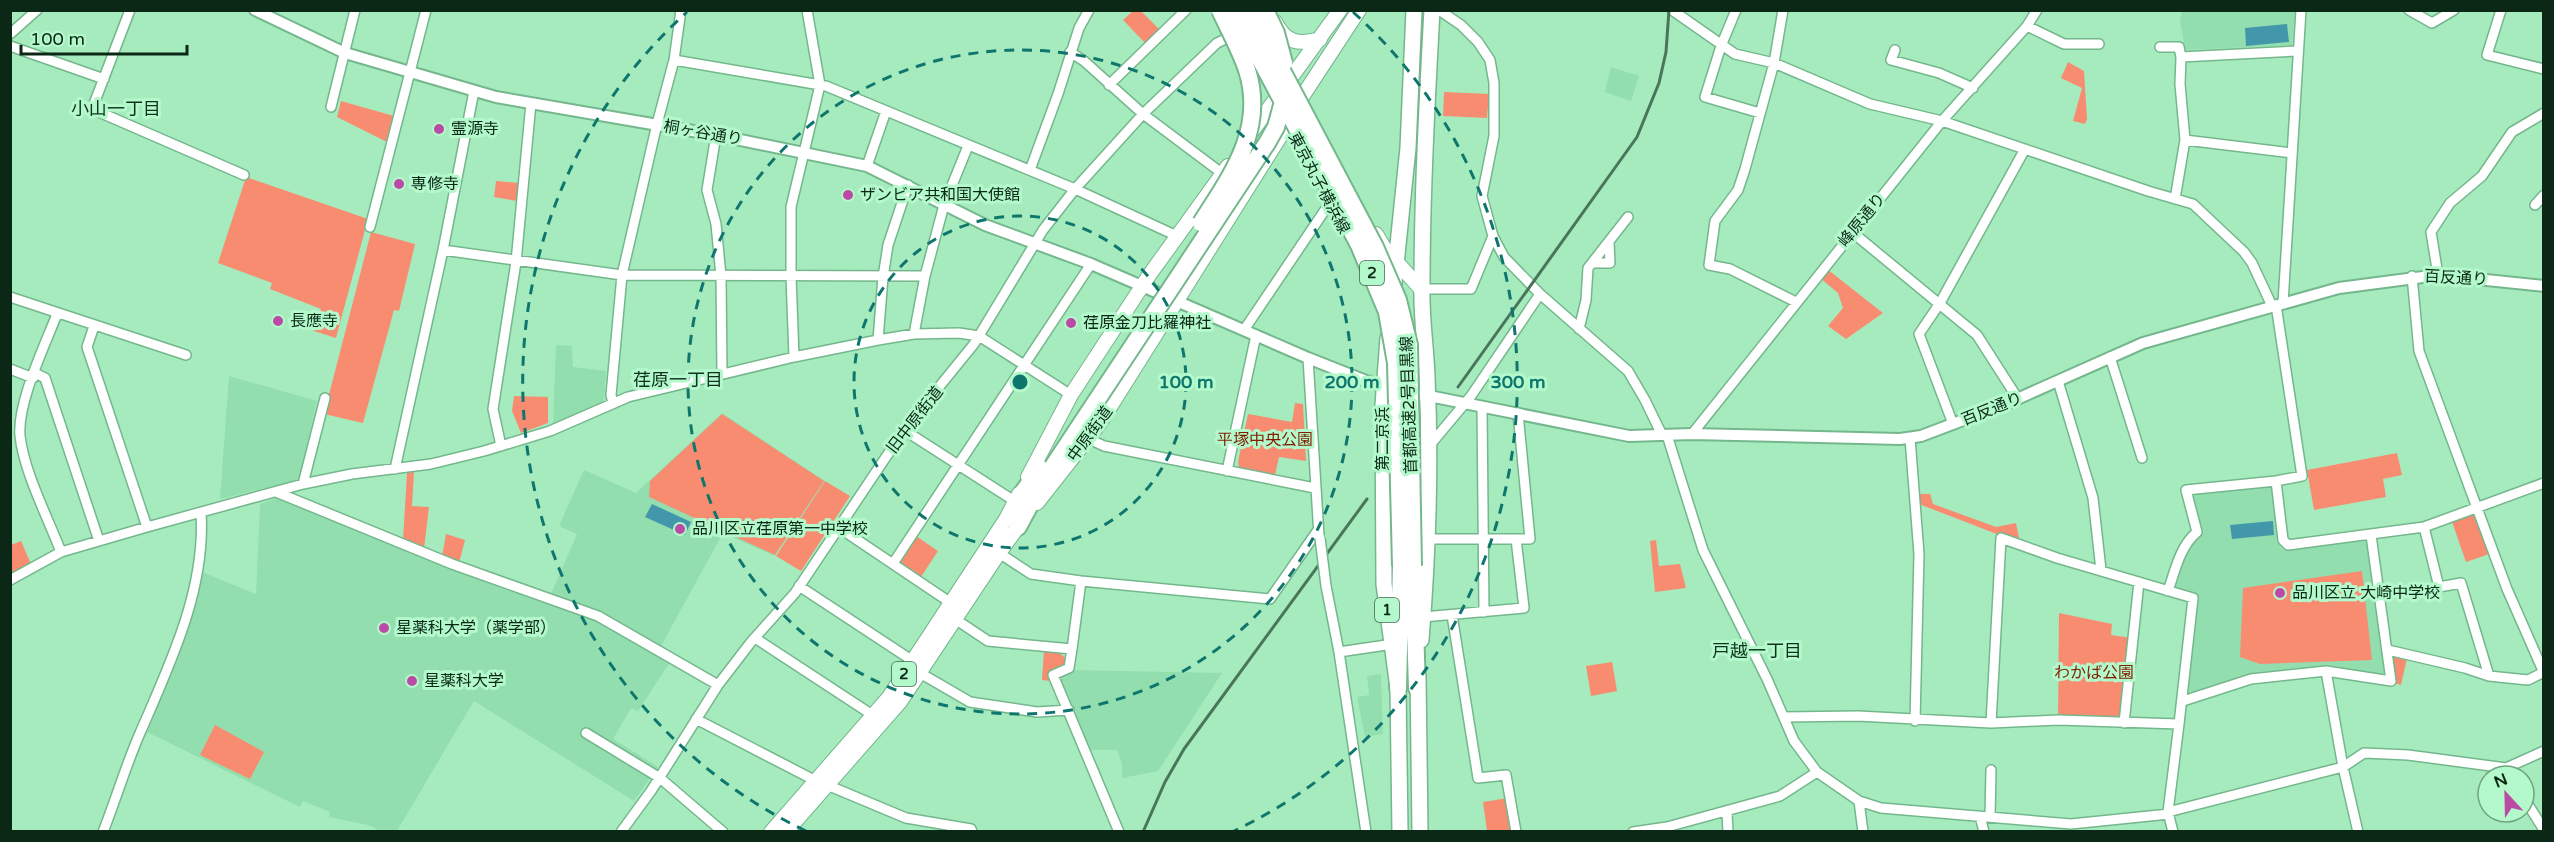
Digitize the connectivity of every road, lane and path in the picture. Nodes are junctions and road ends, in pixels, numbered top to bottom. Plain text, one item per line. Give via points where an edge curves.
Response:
1 (36, 10) edge
2 (130, 10) edge
3 (255, 10) edge
4 (355, 10) edge
5 (426, 10) edge
6 (681, 10) edge
7 (807, 10) edge
8 (1089, 10) edge
9 (1186, 10) edge
10 (1221, 10) edge
11 (1234, 10) edge
12 (1250, 10) edge
13 (1340, 10) edge
14 (1359, 10) edge
15 (1414, 10) edge
16 (1432, 10) edge
17 (1439, 10) edge
18 (1672, 10) edge
19 (1736, 10) edge
20 (1784, 10) edge
21 (2037, 10) edge
22 (2301, 10) edge
23 (2409, 10) edge
24 (2454, 10) edge
25 (2500, 10) edge
26 (1268, 11) edge
27 (267, 13) edge
28 (2027, 26) junction
29 (10, 34) edge
30 (1236, 34) junction
31 (1320, 39) junction
32 (2099, 44) dead end
33 (10, 46) edge
34 (1721, 46) junction
35 (2160, 47) dead end
36 (1895, 50) dead end
37 (2297, 51) junction
38 (1070, 52) junction
39 (345, 53) junction
40 (2181, 57) junction
41 (674, 60) junction
42 (1774, 63) junction
43 (2544, 69) edge
44 (410, 72) junction
45 (1293, 78) junction
46 (104, 79) junction
47 (820, 85) junction
48 (1109, 85) junction
49 (1973, 88) junction
50 (474, 91) junction
51 (1302, 97) junction
52 (1274, 101) junction
53 (531, 103) junction
54 (332, 107) dead end
55 (886, 111) junction
56 (1760, 113) junction
57 (2544, 113) edge
58 (1143, 114) junction
59 (1942, 121) junction
60 (657, 124) junction
61 (1288, 124) junction
62 (717, 135) junction
63 (1247, 139) junction
64 (2185, 140) junction
65 (968, 146) junction
66 (2025, 150) junction
67 (805, 153) junction
68 (2292, 153) junction
69 (867, 166) junction
70 (1030, 170) junction
71 (1223, 174) junction
72 (244, 175) dead end
73 (908, 185) junction
74 (1075, 189) junction
75 (2544, 195) edge
76 (2175, 198) junction
77 (1329, 204) junction
78 (944, 205) junction
79 (2535, 205) dead end
80 (1628, 217) dead end
81 (370, 227) dead end
82 (1852, 232) junction
83 (1177, 236) junction
84 (1493, 236) junction
85 (1036, 243) junction
86 (443, 250) junction
87 (516, 262) junction
88 (1091, 264) junction
89 (1397, 264) junction
90 (2438, 274) junction
91 (622, 275) junction
92 (721, 276) junction
93 (791, 276) junction
94 (925, 276) junction
95 (2412, 276) junction
96 (882, 277) junction
97 (1142, 286) junction
98 (2544, 286) edge
99 (1421, 289) junction
100 (1540, 294) junction
101 (10, 297) edge
102 (1178, 301) junction
103 (1796, 302) junction
104 (1940, 303) junction
105 (2277, 305) junction
106 (57, 314) junction
107 (94, 326) junction
108 (1579, 329) junction
109 (1244, 330) junction
110 (914, 334) junction
111 (1256, 335) junction
112 (979, 336) junction
113 (1388, 339) junction
114 (878, 340) junction
115 (186, 355) dead end
116 (794, 357) junction
117 (2110, 357) junction
118 (1308, 358) junction
119 (1025, 365) junction
120 (10, 369) edge
121 (722, 374) junction
122 (34, 376) junction
123 (2058, 381) junction
124 (1384, 387) junction
125 (1428, 397) junction
126 (325, 398) dead end
127 (2018, 399) junction
128 (613, 403) junction
129 (1465, 404) junction
130 (1080, 405) junction
131 (1482, 407) junction
132 (1518, 413) junction
133 (1953, 424) junction
134 (904, 429) junction
135 (1692, 434) junction
136 (1664, 435) junction
137 (1910, 438) junction
138 (1089, 439) junction
139 (501, 446) junction
140 (1428, 447) junction
141 (2142, 458) dead end
142 (958, 466) junction
143 (395, 469) junction
144 (1227, 471) junction
145 (2276, 481) junction
146 (2544, 483) edge
147 (303, 484) junction
148 (1315, 488) junction
149 (276, 492) junction
150 (1016, 502) junction
151 (2477, 509) junction
152 (201, 513) junction
153 (147, 527) junction
154 (838, 527) junction
155 (1018, 527) junction
156 (2424, 527) junction
157 (1319, 534) junction
158 (2371, 535) junction
159 (1427, 538) junction
160 (1484, 539) junction
161 (1516, 539) junction
162 (99, 540) junction
163 (61, 552) junction
164 (999, 553) junction
165 (894, 562) junction
166 (1407, 566) junction
167 (2102, 570) junction
168 (10, 580) edge
169 (1081, 581) junction
170 (2139, 582) junction
171 (800, 586) junction
172 (2168, 591) junction
173 (951, 603) junction
174 (1484, 612) junction
175 (1452, 615) junction
176 (1423, 617) junction
177 (955, 619) junction
178 (755, 638) junction
179 (1392, 644) junction
180 (1072, 649) junction
181 (2388, 650) junction
182 (1339, 652) junction
183 (917, 667) junction
184 (2326, 671) junction
185 (2543, 672) edge
186 (2489, 676) junction
187 (718, 685) junction
188 (1398, 688) junction
189 (1417, 688) junction
190 (2183, 701) junction
191 (1068, 710) junction
192 (874, 716) junction
193 (1785, 717) junction
194 (696, 719) junction
195 (1915, 721) junction
196 (1991, 723) junction
197 (2124, 723) junction
198 (2179, 724) junction
199 (586, 733) dead end
200 (2544, 751) edge
201 (2522, 764) edge
202 (2476, 766) edge
203 (2343, 767) junction
204 (1990, 770) dead end
205 (1817, 772) junction
206 (660, 778) junction
207 (822, 783) junction
208 (1859, 801) junction
209 (1727, 813) junction
210 (2169, 813) junction
211 (1980, 816) junction
212 (1990, 817) junction
213 (2536, 817) edge
214 (2544, 830) edge
215 (103, 831) edge
216 (621, 831) edge
217 (723, 831) edge
218 (771, 831) edge
219 (786, 831) edge
220 (972, 831) edge
221 (1119, 831) edge
222 (1365, 831) edge
223 (1400, 831) edge
224 (1419, 831) edge
225 (1516, 831) edge
226 (1633, 831) edge
227 (1728, 831) edge
228 (1863, 831) edge
229 (1984, 831) edge
230 (2173, 831) edge
231 (2358, 831) edge

1 - 29 street
2 - 46 street
3 - 27 street, 桐ヶ谷通り
4 - 39 street
5 - 44 street
6 - 41 street
7 - 47 street
8 - 38 street
9 - 48 street
10 - 30 main road, 東京丸子横浜線 / 2
10 - 130 highway, 2, bridge via 1250,82 1253,104 1248,141 1236,168 1198,228
11 - 166 highway, 首都高速2号目黒線 / 2, bridge via 1359,245 1387,312 1396,363
12 - 166 highway, 首都高速2号目黒線 / 2, bridge via 1376,247 1404,319 1410,364
13 - 31 main road, 2
14 - 51 main road, 中原街道 / 2
15 - 89 highway, 第二京浜 / 1 via 1408,148
16 - 99 highway, 1
17 - 84 street via 1461,25 1490,60 1494,136 1482,196
18 - 34 street
19 - 34 street
20 - 42 street
21 - 28 street, 峰原通り
22 - 37 street
23 - 24 street via 2432,23
25 - 43 street via 2487,55
26 - 31 main road via 1281,33 1293,42
26 - 45 main road, 東京丸子横浜線 / 2
26 - 130 highway, 2, bridge via 1286,75 1276,127
27 - 39 street, 桐ヶ谷通り
28 - 32 street via 2064,44
28 - 49 street, 峰原通り
30 - 52 main road, 東京丸子横浜線 / 2
30 - 58 street, 旧中原街道 via 1217,43
30 - 63 main road, 東京丸子横浜線 / 2 via 1250,98
31 - 45 main road, 2
33 - 46 street
34 - 42 street via 1735,54
34 - 56 street via 1705,97
35 - 40 street via 2178,47
36 - 49 street via 1891,60 1939,73
37 - 40 street
37 - 68 street
38 - 48 street
38 - 70 street
39 - 44 street, 桐ヶ谷通り
39 - 54 street
40 - 64 street
41 - 47 street
41 - 60 street
42 - 56 street
42 - 59 street via 1870,104
44 - 50 street, 桐ヶ谷通り
44 - 81 street
45 - 51 main road, 東京丸子横浜線 / 2
45 - 52 main road, 2
46 - 72 street via 92,109
47 - 55 street
47 - 67 street
48 - 58 street
49 - 59 street, 峰原通り
50 - 53 street, 桐ヶ谷通り
50 - 86 street
51 - 61 main road, 中原街道 / 2
51 - 89 main road, 東京丸子横浜線 / 2 via 1367,220
52 - 61 main road, 東京丸子横浜線 / 2
52 - 63 main road, 2
53 - 60 street, 桐ヶ谷通り
53 - 87 street
55 - 65 street
55 - 69 street
56 - 103 street via 1738,190 1715,221 1709,265 1730,269
57 - 90 street via 2512,132 2482,176 2450,203 2431,232
58 - 71 street
58 - 74 street, 旧中原街道
59 - 66 street
59 - 82 street, 峰原通り
60 - 62 street, 桐ヶ谷通り
60 - 91 street
61 - 77 main road, 東京丸子横浜線 / 2
61 - 102 main road, 中原街道 / 2
62 - 67 street, 桐ヶ谷通り
62 - 92 street via 707,190 716,224
63 - 71 main road, 2
64 - 68 street
64 - 76 street
65 - 70 street
65 - 78 street
66 - 76 street
66 - 104 street
67 - 69 street, 桐ヶ谷通り
67 - 93 street via 791,207
68 - 105 street
69 - 73 street, 桐ヶ谷通り
70 - 74 street
71 - 83 main road, 2
73 - 78 street, 桐ヶ谷通り
73 - 96 street via 892,230
74 - 83 street
74 - 85 street, 旧中原街道
75 - 79 street
76 - 105 street via 2193,204 2242,250
77 - 109 street
77 - 113 main road, 東京丸子横浜線 / 2 via 1372,284
78 - 85 street, 桐ヶ谷通り
78 - 94 street
80 - 108 street via 1588,268
82 - 103 street, 峰原通り
82 - 104 street
83 - 97 main road, 2
84 - 99 street via 1471,289
84 - 100 street via 1504,257
85 - 88 street, 桐ヶ谷通り
85 - 112 street, 旧中原街道
86 - 87 street
86 - 143 street
87 - 91 street
87 - 139 street via 493,409
88 - 97 street, 桐ヶ谷通り
88 - 119 street
89 - 99 main road, 東京丸子横浜線 / 2
89 - 113 highway, 第二京浜 / 1
90 - 95 street, 百反通り
90 - 98 street, 百反通り
91 - 92 street
91 - 128 street
92 - 93 street
92 - 121 street
93 - 96 street
93 - 116 street
94 - 96 street
94 - 110 street
95 - 105 street, 百反通り via 2339,288
95 - 151 street via 2419,351
96 - 114 street
97 - 102 street, 桐ヶ谷通り
97 - 130 main road, 2
99 - 125 highway, 1
100 - 108 street
100 - 129 street
101 - 106 street
102 - 109 street, 桐ヶ谷通り
102 - 138 main road, 中原街道 / 2
103 - 135 street, 峰原通り
104 - 127 street via 1977,335
104 - 133 street via 1919,334
105 - 117 street, 百反通り
105 - 145 street via 2302,476
106 - 107 street
106 - 122 street
107 - 115 street
107 - 153 street via 87,347
108 - 136 street via 1628,371
109 - 111 street, 桐ヶ谷通り
110 - 112 street
110 - 114 street
111 - 118 street, 桐ヶ谷通り
111 - 144 street
112 - 119 street
112 - 134 street, 旧中原街道
113 - 124 highway, 第二京浜 / 1
114 - 116 street
116 - 121 street
117 - 123 street, 百反通り
117 - 141 street
118 - 124 street, 百反通り
118 - 148 street
119 - 130 street
119 - 142 street
120 - 122 street
121 - 128 street
122 - 162 street via 45,378
122 - 163 street via 22,412 20,434 24,456
123 - 127 street, 百反通り
123 - 167 street via 2092,498
124 - 125 street, 百反通り
124 - 179 highway, 第二京浜 / 1 via 1384,584
125 - 129 street, 百反通り
125 - 140 highway, 1
126 - 147 street
127 - 133 street, 百反通り
128 - 139 street via 550,431
129 - 131 street, 百反通り
129 - 140 street
130 - 150 highway, 2
130 - 155 highway, 2
131 - 132 street, 百反通り
131 - 160 street
132 - 136 street, 百反通り via 1629,436
132 - 161 street via 1530,539
133 - 137 street, 百反通り
134 - 142 street
134 - 154 street, 旧中原街道
135 - 136 street, 百反通り
135 - 137 street, 百反通り
136 - 193 street via 1703,550
137 - 195 street via 1919,554
138 - 144 street via 1104,446
138 - 155 main road, 中原街道 / 2
139 - 143 street
140 - 159 highway, 1
142 - 150 street
142 - 165 street
143 - 147 street
144 - 148 street
145 - 158 street via 2283,540 2288,545
145 - 172 street via 2186,490 2197,532 2182,551
146 - 151 street
147 - 149 street
148 - 157 street
149 - 152 street
149 - 187 street via 452,564 598,616
150 - 173 main road, 中原街道 / 2
151 - 156 street
151 - 185 street
152 - 153 street
152 - 215 street via 201,553 188,610 168,671
153 - 162 street
154 - 165 street
154 - 171 street, 旧中原街道
155 - 164 main road, 中原街道 / 2
156 - 158 street
156 - 186 street via 2439,587 2461,583
157 - 169 street via 1270,599
157 - 182 street, bridge
158 - 181 street
159 - 160 street
159 - 176 highway, 1
160 - 161 street
160 - 174 street
161 - 174 street via 1524,608
162 - 163 street
163 - 168 street
164 - 169 street via 1031,574
164 - 177 main road, 中原街道 / 2
165 - 173 street
166 - 188 highway, 首都高速2号目黒線 / 2
166 - 189 highway, 首都高速2号目黒線 / 2
167 - 170 street
167 - 196 street via 2001,538
169 - 180 street
170 - 172 street
170 - 197 street
171 - 178 street, 旧中原街道
171 - 183 street
172 - 190 street via 2193,598
173 - 183 main road, 中原街道 / 2
174 - 175 street
175 - 176 street
175 - 225 street via 1478,778 1506,775
176 - 189 highway, 1
177 - 180 street via 988,641
177 - 183 main road, 中原街道 / 2
178 - 187 street, 旧中原街道
178 - 192 street
179 - 182 street
179 - 188 highway, 第二京浜 / 1
180 - 191 street via 1069,668 1053,675
181 - 184 street via 2391,681
181 - 186 street
182 - 222 street
183 - 191 street via 970,702 1037,712
183 - 192 main road, 中原街道 / 2
183 - 207 main road, 中原街道 / 2 via 900,702
184 - 190 street via 2251,679
184 - 203 street
185 - 186 street via 2528,680
187 - 194 street, 旧中原街道
188 - 223 highway, 第二京浜 / 1
189 - 224 highway, 1
190 - 198 street
191 - 221 street
192 - 207 main road, 中原街道 / 2
193 - 195 street via 1858,716
193 - 205 street via 1794,741
194 - 206 street, 旧中原街道
194 - 207 street
195 - 196 street
196 - 197 street
197 - 198 street
198 - 210 street
199 - 206 street
200 - 201 street
202 - 203 street via 2408,755 2364,753
203 - 210 street
203 - 231 street
204 - 212 street
205 - 208 street
205 - 209 street via 1780,796
206 - 216 street, 旧中原街道
206 - 217 street
207 - 218 main road, 中原街道 / 2
207 - 219 main road, 中原街道 / 2
207 - 220 street via 906,818
208 - 211 street via 1881,808
208 - 228 street
209 - 226 street
209 - 227 street
210 - 212 street via 2071,824
210 - 230 street
211 - 212 street
211 - 229 street
213 - 214 street

